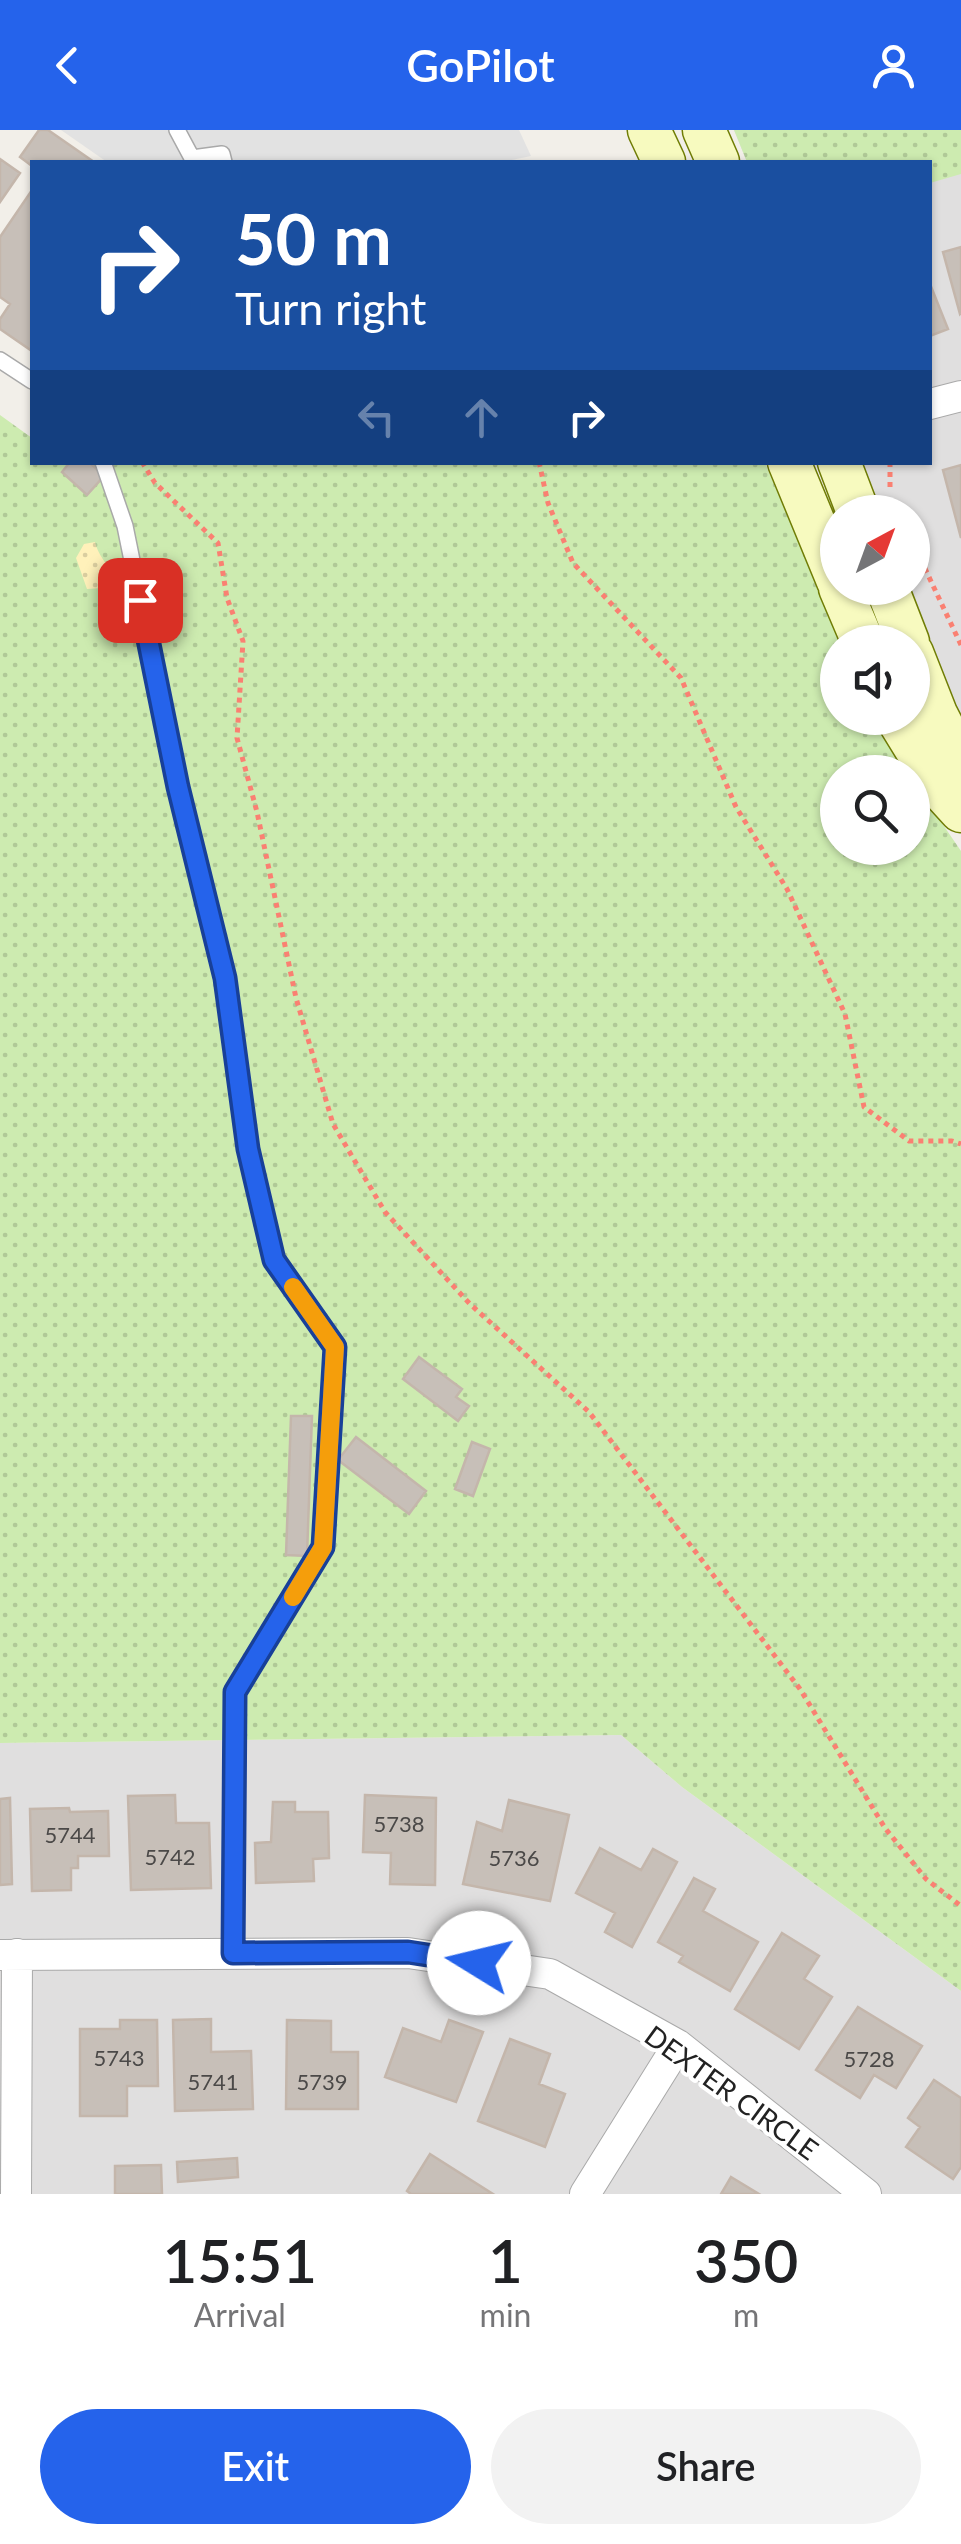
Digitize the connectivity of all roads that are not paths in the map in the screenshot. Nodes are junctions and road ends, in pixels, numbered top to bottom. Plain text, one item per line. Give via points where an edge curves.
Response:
1 (177, 130) edge
2 (649, 130) edge
3 (704, 130) edge
4 (224, 160) edge
5 (663, 160) edge
6 (717, 160) edge
7 (0, 360) edge
8 (30, 380) edge
9 (961, 396) edge
10 (932, 403) edge
11 (104, 465) edge
12 (790, 465) edge
13 (842, 465) edge
14 (867, 495) edge
15 (820, 538) edge
16 (930, 699) edge
17 (907, 735) edge
18 (961, 763) edge
19 (961, 811) edge
20 (233, 1953) junction
21 (8, 1954) edge
22 (678, 2045) junction
23 (16, 2194) edge
24 (585, 2194) edge
25 (866, 2194) edge

1 - 4 lane via 192,158 222,154
2 - 5 street
3 - 6 street
7 - 8 lane
9 - 10 street
11 - 20 lane via 125,526 225,978 248,1149 274,1260 335,1347 323,1547 235,1692
12 - 15 street
13 - 14 street
16 - 18 street
17 - 19 street
20 - 21 street, DEXTER CIRCLE
20 - 22 street, DEXTER CIRCLE via 408,1952 550,1974
21 - 23 street
22 - 24 street
22 - 25 street, DEXTER CIRCLE

